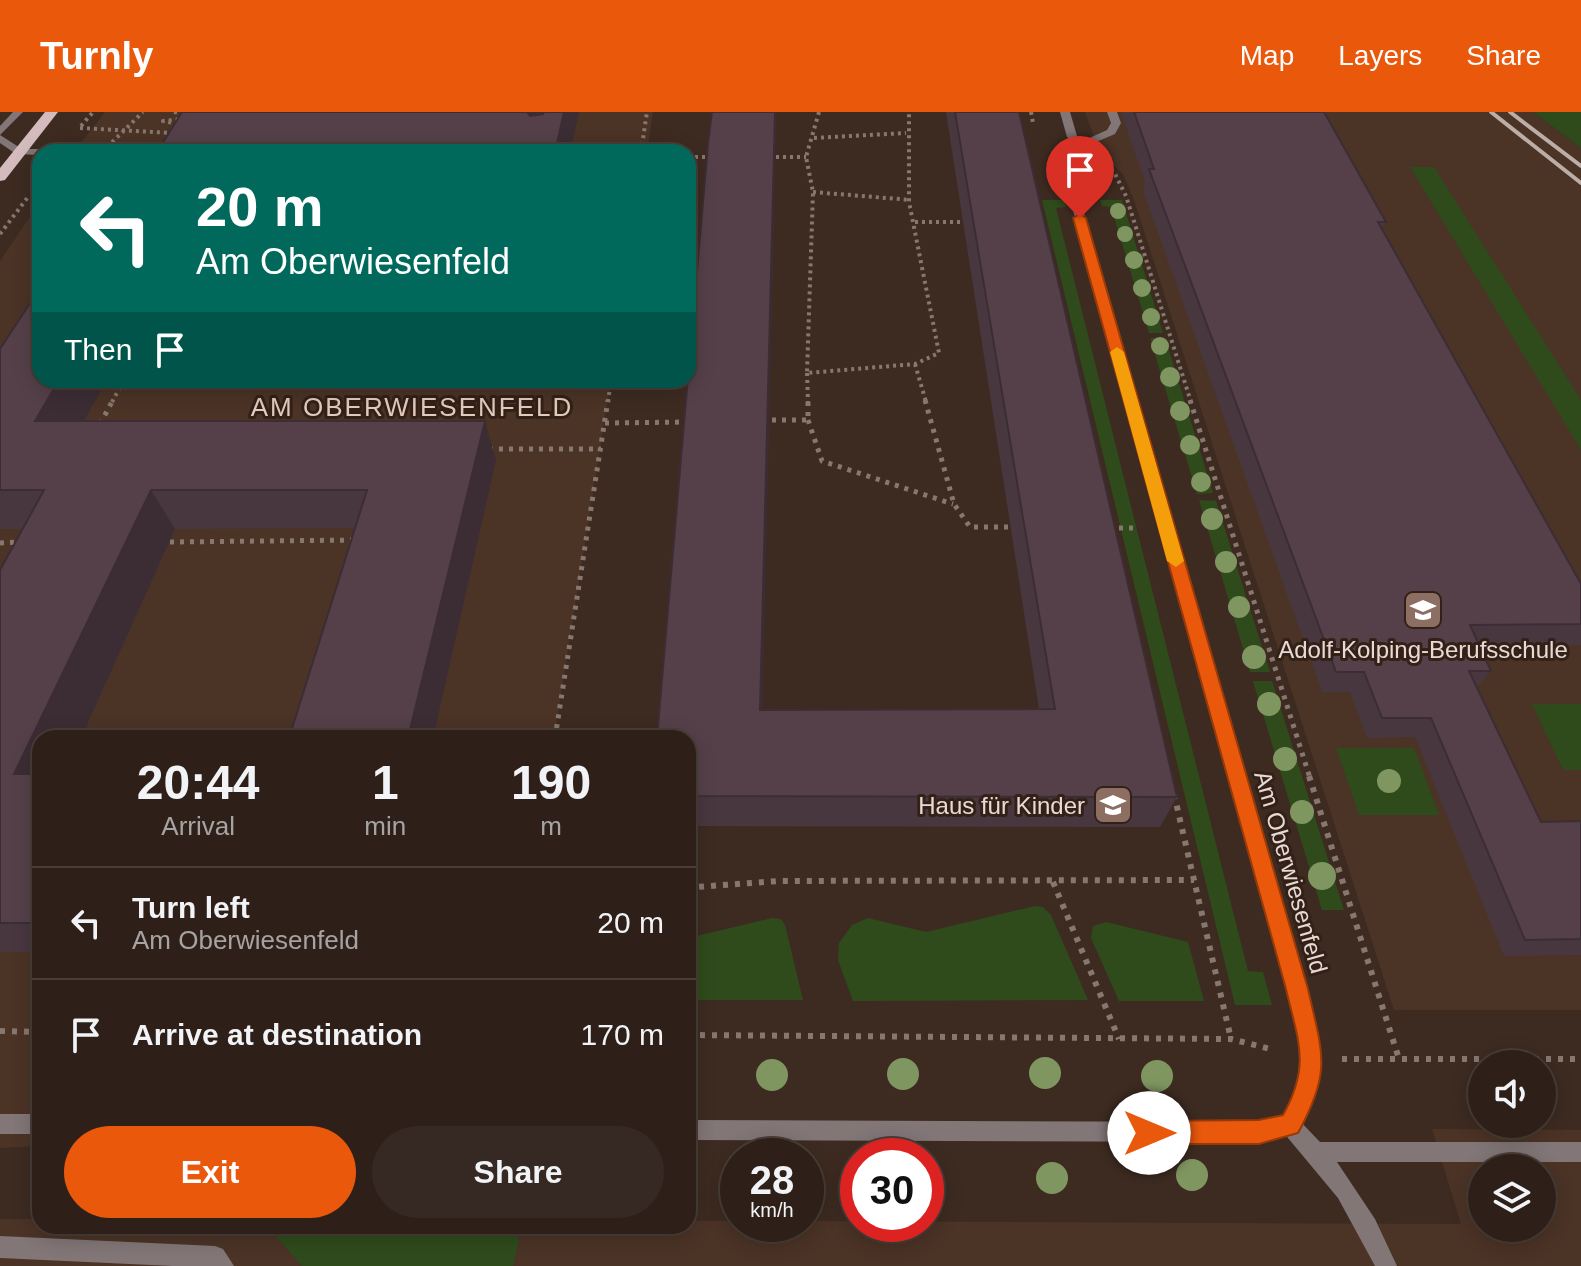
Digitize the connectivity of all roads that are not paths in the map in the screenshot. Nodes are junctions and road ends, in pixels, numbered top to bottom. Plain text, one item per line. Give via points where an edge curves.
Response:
1 (18, 112) edge
2 (52, 112) edge
3 (1065, 112) edge
4 (1112, 112) edge
5 (0, 135) edge
6 (1082, 145) junction
7 (20, 152) junction
8 (32, 152) edge
9 (0, 177) edge
10 (0, 1124) edge
11 (32, 1124) edge
12 (1290, 1125) junction
13 (696, 1130) edge
14 (1317, 1152) junction
15 (1581, 1152) edge
16 (0, 1247) edge
17 (223, 1266) edge
18 (1386, 1266) edge

1 - 5 street
2 - 7 main road
3 - 6 street via 1072,137
4 - 6 street via 1116,123 1111,132
5 - 7 street
6 - 12 street, Am Oberwiesenfeld via 1072,156 1076,205 1313,1060 1308,1093
7 - 8 street
7 - 9 main road
10 - 11 street
12 - 13 street via 1211,1133
12 - 14 street
14 - 15 street
14 - 18 street via 1362,1214
16 - 17 street via 215,1257

